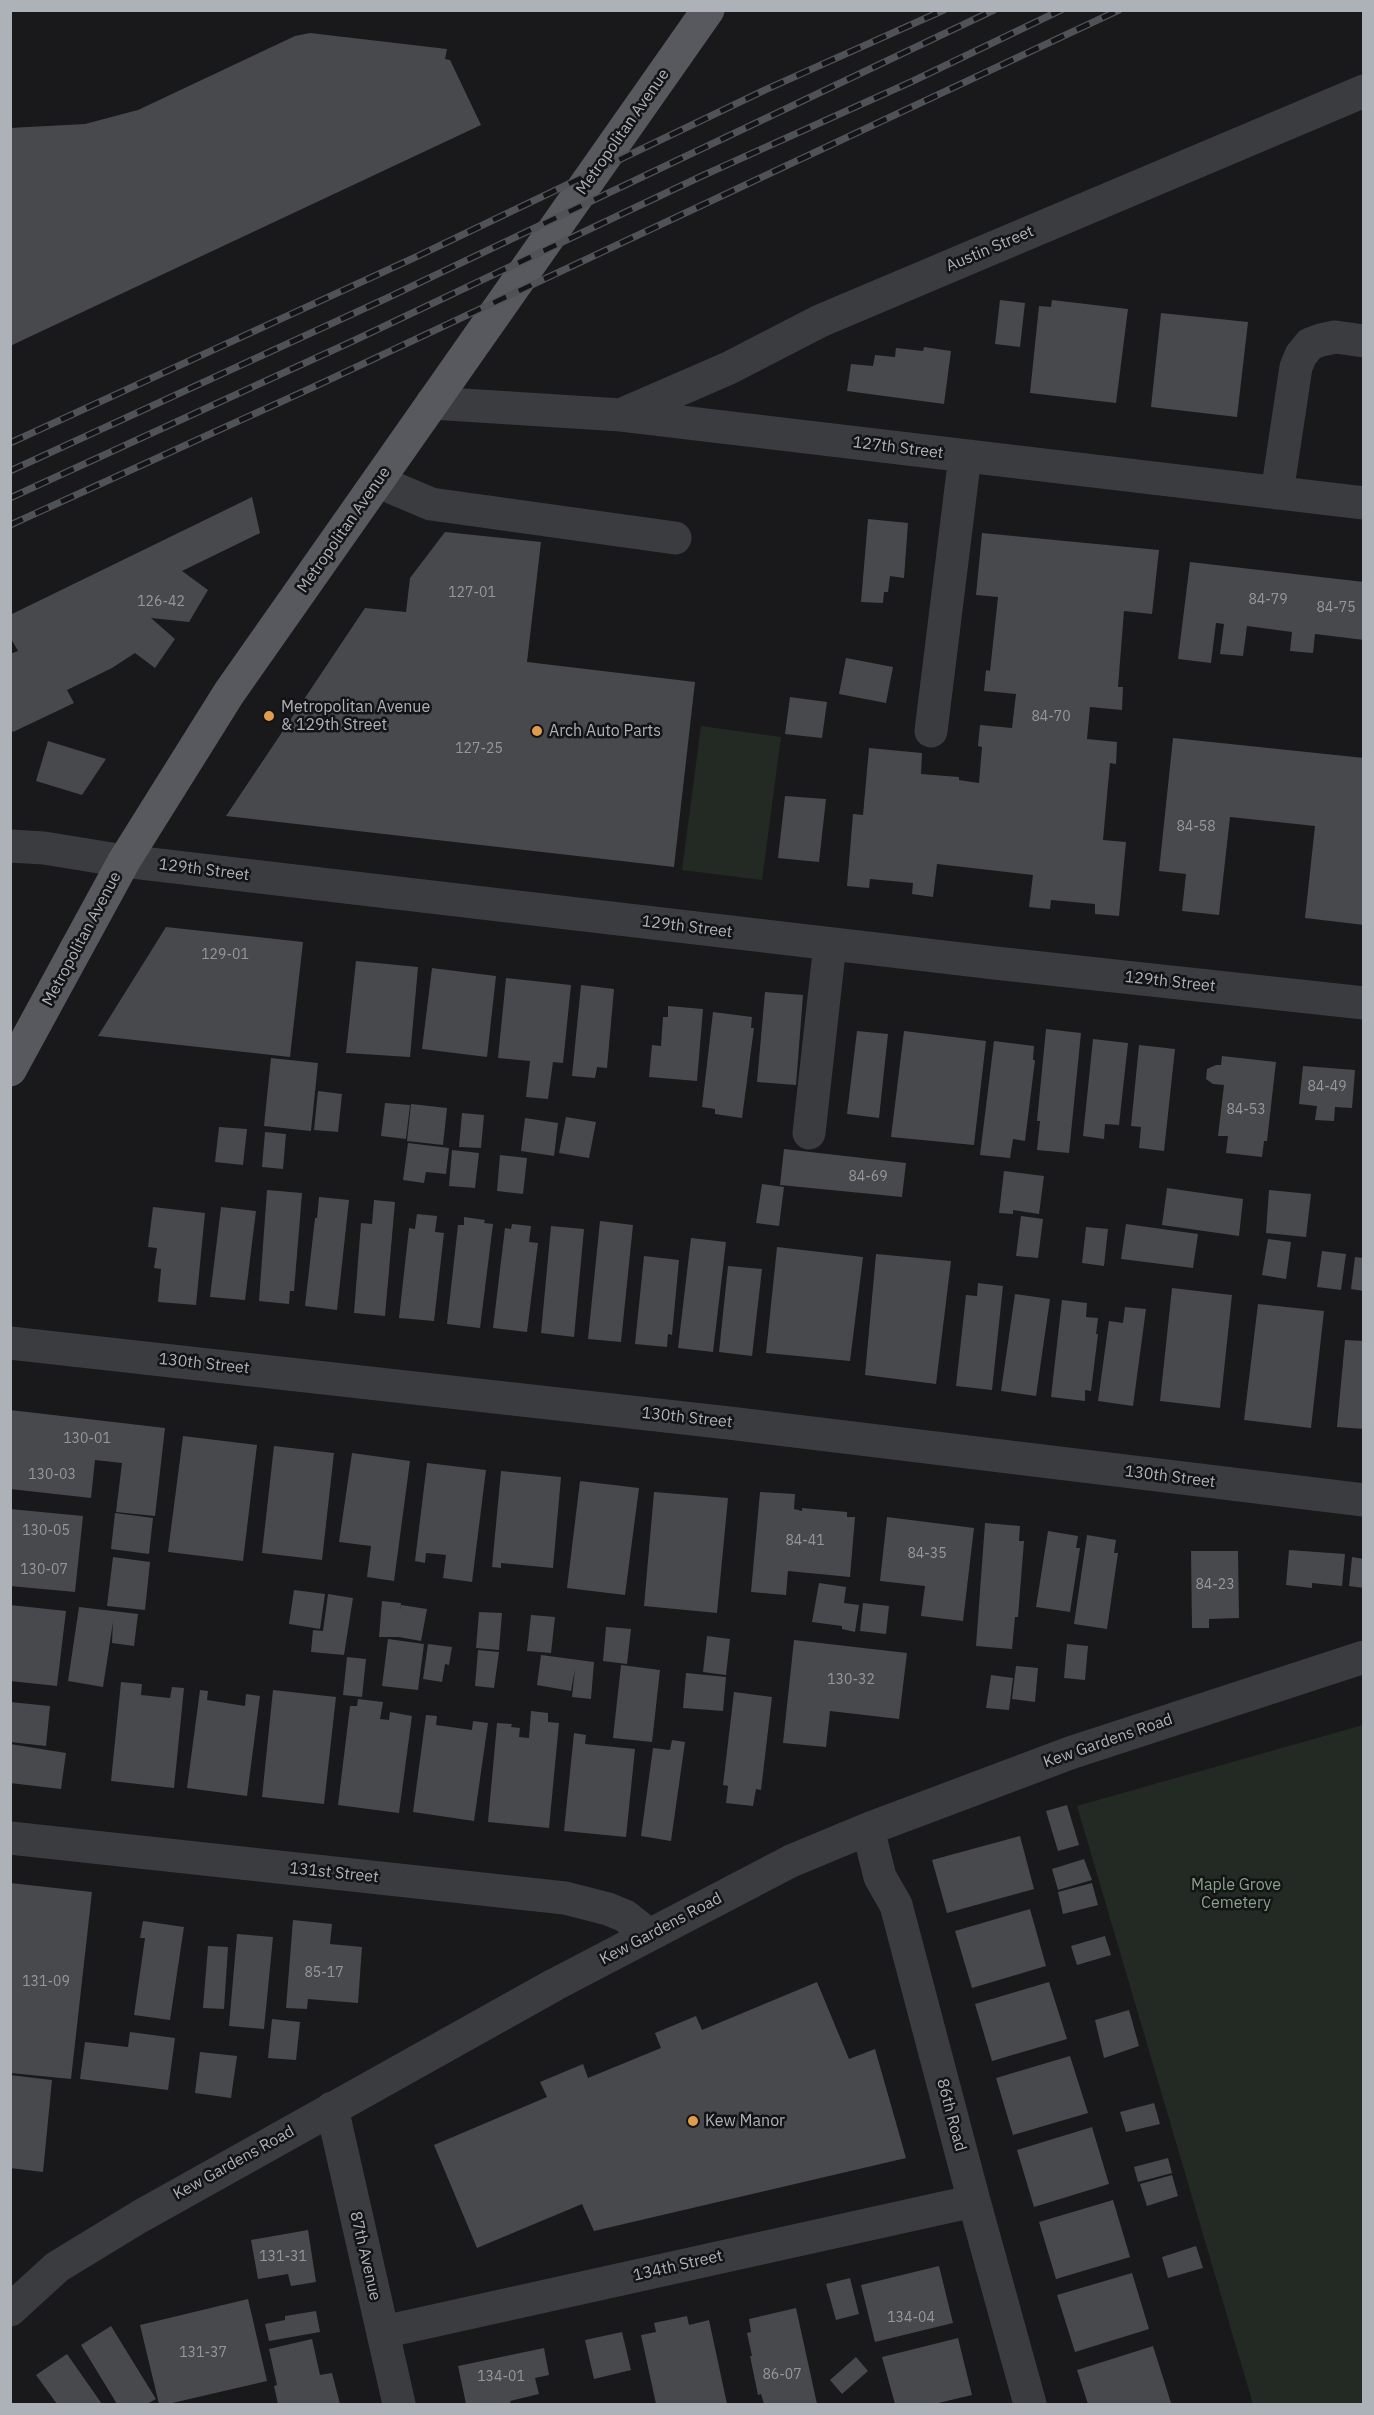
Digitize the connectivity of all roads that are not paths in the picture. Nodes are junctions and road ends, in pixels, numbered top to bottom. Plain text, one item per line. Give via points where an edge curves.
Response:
1 (708, 10) edge
2 (1364, 91) edge
3 (1364, 340) edge
4 (432, 403) junction
5 (621, 415) junction
6 (965, 456) junction
7 (379, 482) junction
8 (1277, 493) junction
9 (1364, 502) edge
10 (675, 538) dead end
11 (931, 731) dead end
12 (10, 846) edge
13 (124, 861) junction
14 (830, 944) junction
15 (1364, 1003) edge
16 (10, 1070) edge
17 (809, 1133) dead end
18 (10, 1343) edge
19 (1364, 1500) edge
20 (1364, 1657) edge
21 (868, 1829) junction
22 (10, 1838) edge
23 (649, 1935) junction
24 (332, 2108) junction
25 (974, 2201) junction
26 (10, 2310) edge
27 (383, 2332) junction
28 (399, 2404) edge
29 (1030, 2404) edge

1 - 4 main road, Metropolitan Avenue
2 - 5 street, Austin Street via 820,321 729,368
3 - 8 street via 1321,340 1310,344 1300,355
4 - 5 street, 127th Street
4 - 7 main road, Metropolitan Avenue
5 - 6 street, 127th Street
6 - 8 street, 127th Street
6 - 11 street
7 - 10 street via 431,504
7 - 13 main road, Metropolitan Avenue via 229,693
8 - 9 street, 127th Street
12 - 13 street, 129th Street
13 - 14 street, 129th Street
13 - 16 main road, Metropolitan Avenue
14 - 15 street, 129th Street
14 - 17 street
18 - 19 street, 130th Street via 740,1424
20 - 21 street, Kew Gardens Road via 1124,1734
21 - 23 street, Kew Gardens Road via 791,1861
21 - 25 street, 86th Road via 880,1877 896,1905
22 - 23 street, 131st Street via 565,1898 625,1916
23 - 24 street, Kew Gardens Road
24 - 26 street, Kew Gardens Road via 79,2253 36,2284
24 - 27 street, 87th Avenue
25 - 27 street, 134th Street
25 - 29 street, 86th Road
27 - 28 street, 87th Avenue

